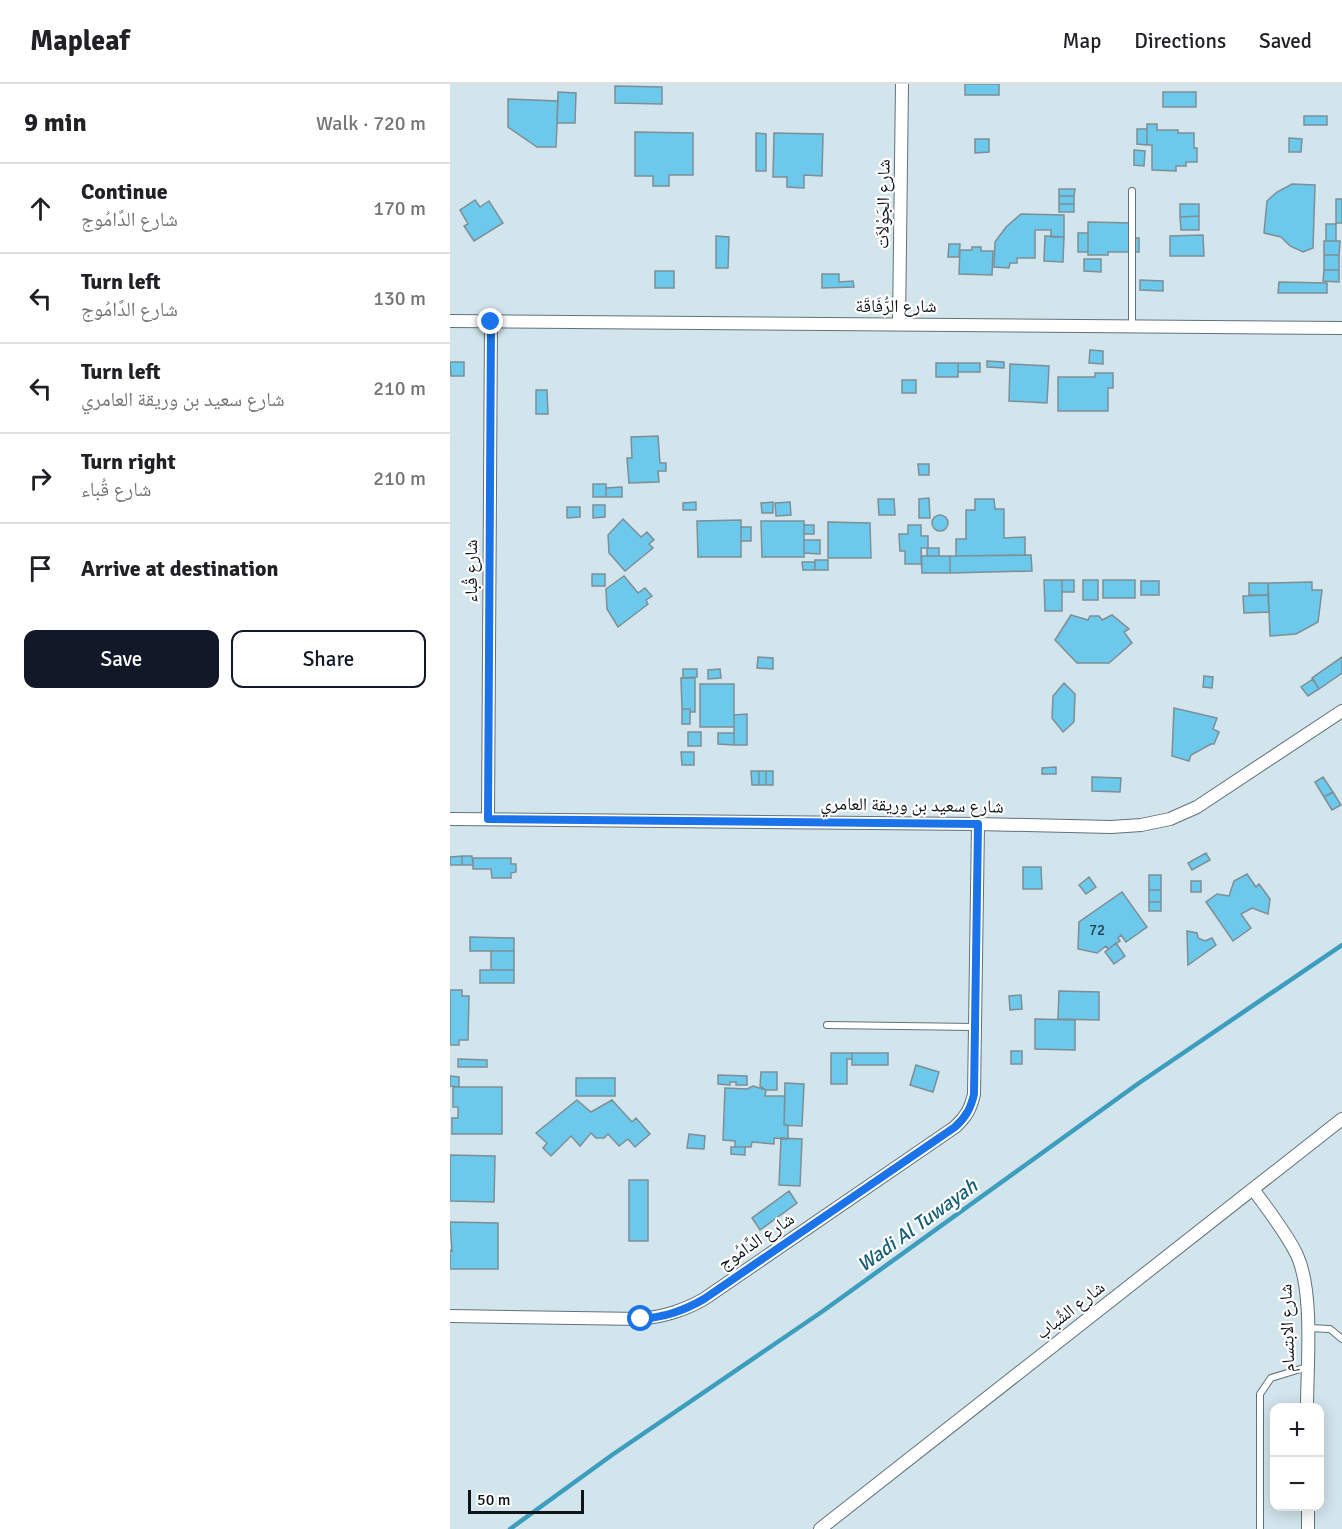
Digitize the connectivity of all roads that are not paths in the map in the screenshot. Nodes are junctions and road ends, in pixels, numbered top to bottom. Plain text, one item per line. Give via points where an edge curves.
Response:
1 (902, 84) edge
2 (1132, 191) dead end
3 (450, 321) edge
4 (491, 322) junction
5 (899, 324) junction
6 (1132, 326) junction
7 (1342, 328) edge
8 (1342, 711) edge
9 (450, 819) edge
10 (488, 819) junction
11 (978, 824) junction
12 (827, 1025) dead end
13 (975, 1027) junction
14 (1342, 1119) edge
15 (1253, 1189) junction
16 (450, 1316) edge
17 (1307, 1328) junction
18 (1342, 1339) edge
19 (1307, 1367) junction
20 (1307, 1403) edge
21 (1308, 1511) edge
22 (820, 1529) edge
23 (1260, 1529) edge
24 (1308, 1529) edge

1 - 5 street, شارع الجَوْلاَت
2 - 6 lane
3 - 4 street, شارع الرُّفَاقَة
4 - 5 street, شارع الرُّفَاقَة
4 - 10 street, شارع قُباء
5 - 6 street, شارع الرُّفَاقَة
6 - 7 street, شارع الرُّفَاقَة
8 - 11 street, شارع سعيد بن وريقة العامري via 1197,807 1170,819 1111,827
9 - 10 street, شارع سعيد بن وريقة العامري
10 - 11 street, شارع سعيد بن وريقة العامري
11 - 13 street, شارع الدَّامُوج
12 - 13 lane
13 - 16 street, شارع الدَّامُوج via 974,1094 964,1118 685,1310 641,1319
14 - 15 street, شارع الشَّباب
15 - 17 street, شارع الابتسام via 1289,1241 1302,1268
15 - 22 street, شارع الشَّباب
17 - 18 lane via 1330,1329
17 - 19 street, شارع الابتسام
19 - 20 street, شارع الابتسام
19 - 23 lane via 1271,1378 1260,1394
21 - 24 street

